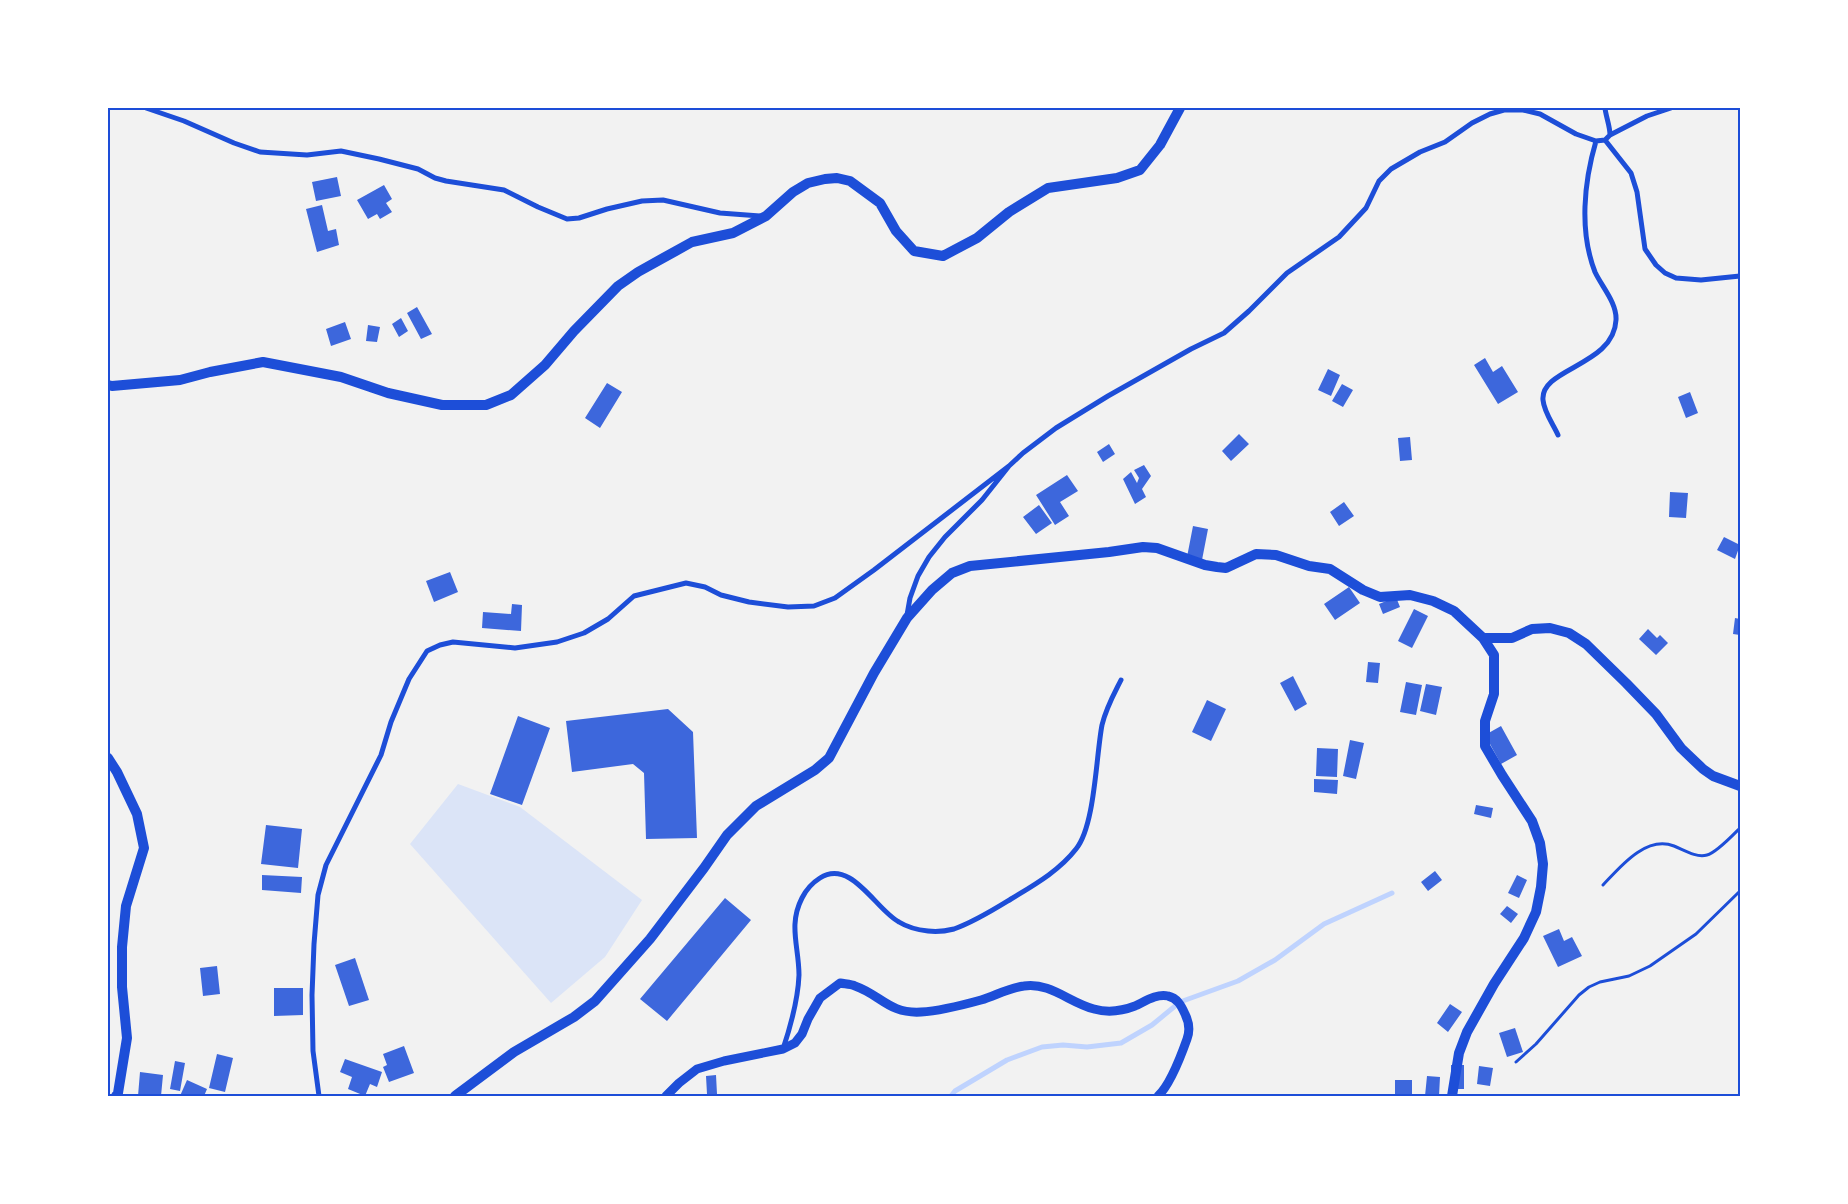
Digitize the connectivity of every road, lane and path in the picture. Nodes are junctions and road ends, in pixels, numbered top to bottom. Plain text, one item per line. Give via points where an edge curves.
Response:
1 (146, 108) edge
2 (1180, 108) edge
3 (1605, 108) edge
4 (1671, 108) edge
5 (1610, 135) junction
6 (1596, 140) junction
7 (1605, 140) junction
8 (766, 216) junction
9 (1740, 276) edge
10 (108, 385) edge
11 (1558, 435) dead end
12 (1009, 466) junction
13 (907, 618) junction
14 (1483, 638) junction
15 (1121, 680) dead end
16 (108, 758) edge
17 (1740, 786) edge
18 (1740, 828) edge
19 (1603, 884) dead end
20 (1740, 891) edge
21 (783, 1049) junction
22 (1516, 1062) dead end
23 (116, 1096) edge
24 (319, 1096) edge
25 (455, 1096) edge
26 (666, 1096) edge
27 (1158, 1096) edge
28 (1452, 1096) edge

1 - 8 street via 260,152 307,155 341,151 372,157 418,169 446,181 504,190 567,219 642,200 663,200 720,213
2 - 8 main road via 1160,145 1140,170 1118,178 1048,188 1009,212 977,238 943,256 914,251 896,231 880,203 850,182 838,178 808,183
3 - 5 street
4 - 5 street via 1646,116
5 - 7 street
6 - 7 street
6 - 11 street via 1587,187 1585,224 1589,254 1615,309 1616,320 1614,332 1602,351 1557,376 1547,386 1543,398 1545,408
6 - 12 street via 1576,134 1540,114 1523,110 1504,110 1472,123 1445,142 1391,169 1379,181 1366,208 1339,237 1287,273 1224,333 1056,428
7 - 9 street via 1631,173 1645,249 1656,264 1676,278 1701,280
8 - 10 main road via 733,233 692,242 638,272 618,286 545,365 518,389 486,404 442,405 388,393 341,376 263,362 180,380
12 - 13 street via 929,557 910,598
12 - 24 street via 866,576 835,598 814,606 788,607 750,602 686,582 634,596 608,619 584,633 557,642 515,648 453,642 427,651 409,679 391,722 382,755 326,865 318,895 312,995 313,1052
13 - 14 main road via 952,573 970,566 1143,547 1157,548 1205,566 1226,568 1256,554 1266,554 1330,569 1380,597 1410,595 1454,611
13 - 25 main road via 829,758 756,806 727,835 650,938 596,1000 574,1017 514,1052
14 - 17 main road via 1512,638 1532,630 1550,628 1569,632 1626,683 1703,769
14 - 28 main road via 1494,655 1494,694 1485,721 1486,746 1532,820 1540,843 1541,887 1536,912 1524,938 1467,1032 1459,1053
15 - 21 street via 1102,724 1090,810 1082,841 1076,851 1041,881 971,921 942,931 928,931 899,922 868,893 842,875 828,874 810,887 794,916 799,977 791,1025
16 - 23 main road via 137,814 144,848 126,906 122,987 127,1038
18 - 19 path via 1709,855 1698,855 1666,844 1646,847 1634,854
20 - 22 path via 1696,934 1650,966 1629,976 1589,987
21 - 26 street via 697,1069
21 - 27 street via 795,1043 802,1034 820,998 840,983 869,993 886,1005 920,1012 980,1000 1025,985 1040,986 1074,1002 1109,1012 1167,995 1180,1002 1188,1018 1189,1033

